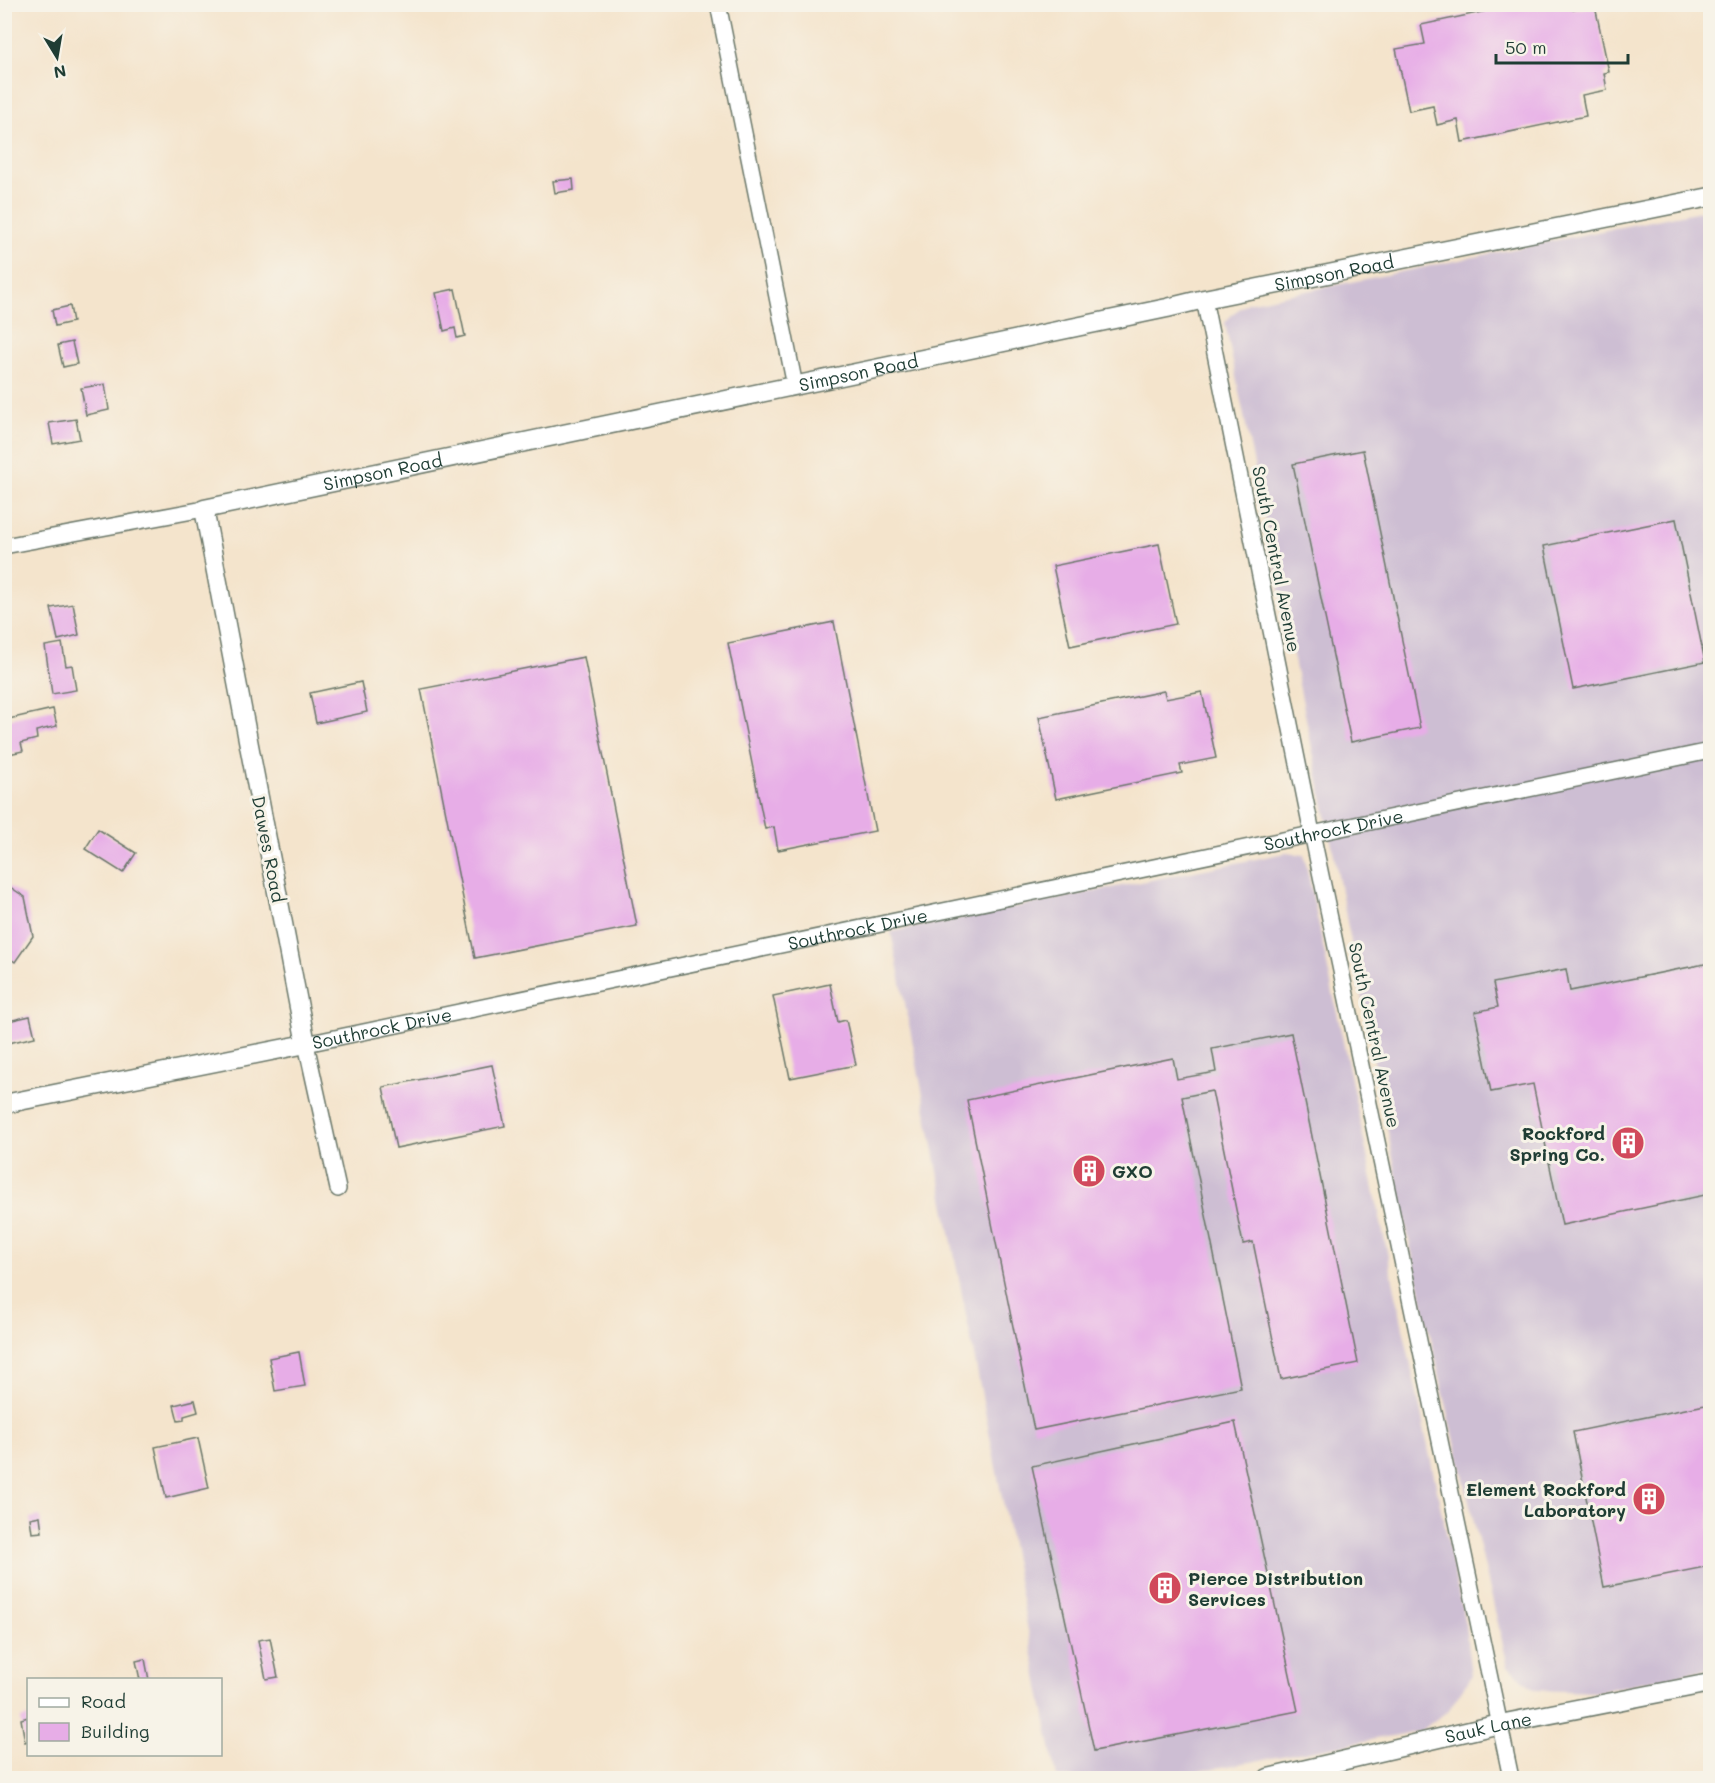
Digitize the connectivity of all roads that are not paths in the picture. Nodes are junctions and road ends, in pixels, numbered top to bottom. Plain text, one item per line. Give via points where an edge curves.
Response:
1 (718, 4) edge
2 (1710, 196) edge
3 (1204, 299) junction
4 (795, 386) junction
5 (204, 509) junction
6 (4, 546) edge
7 (1710, 751) edge
8 (1312, 833) junction
9 (306, 1044) junction
10 (4, 1104) edge
11 (338, 1189) dead end
12 (1710, 1683) edge
13 (1500, 1724) junction
14 (1268, 1779) edge
15 (1511, 1779) edge

1 - 4 street
2 - 3 street, Simpson Road
3 - 4 street, Simpson Road
3 - 8 street, South Central Avenue
4 - 5 street, Simpson Road
5 - 6 street, Simpson Road
5 - 9 street, Dawes Road
7 - 8 street, Southrock Drive
8 - 9 street, Southrock Drive
8 - 13 street, South Central Avenue
9 - 10 street, Southrock Drive
9 - 11 street, Dawes Road
12 - 13 street, Sauk Lane
13 - 14 street, Sauk Lane
13 - 15 street, South Central Avenue

